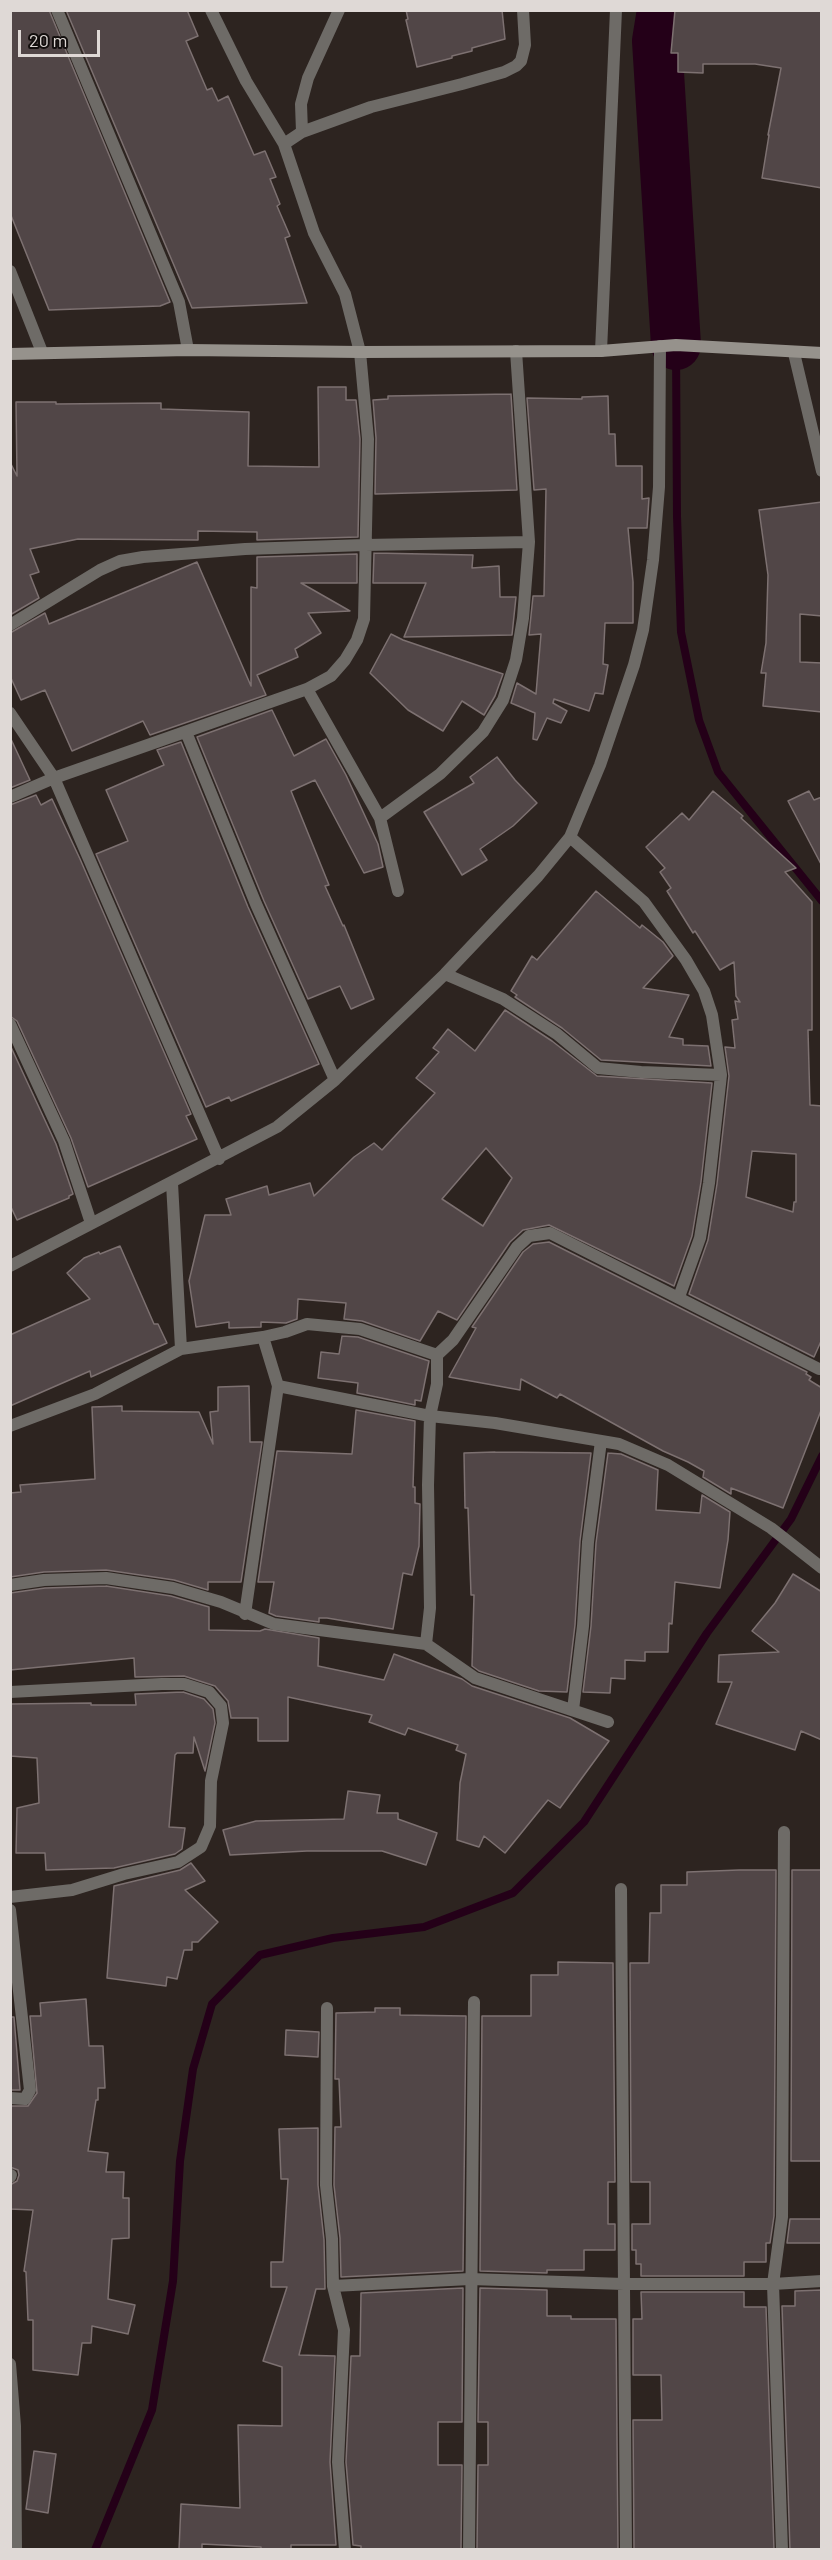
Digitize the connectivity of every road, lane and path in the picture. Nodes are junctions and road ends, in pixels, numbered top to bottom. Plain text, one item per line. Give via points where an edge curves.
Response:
1 (57, 10) edge
2 (211, 10) edge
3 (339, 10) edge
4 (523, 10) edge
5 (616, 10) edge
6 (302, 132) junction
7 (284, 144) junction
8 (10, 271) edge
9 (660, 346) junction
10 (188, 350) junction
11 (516, 351) junction
12 (601, 351) junction
13 (42, 352) junction
14 (360, 352) junction
15 (794, 353) junction
16 (822, 353) edge
17 (10, 354) edge
18 (822, 471) edge
19 (529, 542) junction
20 (365, 544) junction
21 (10, 625) edge
22 (307, 689) junction
23 (10, 713) edge
24 (186, 732) junction
25 (54, 778) junction
26 (10, 797) edge
27 (380, 818) junction
28 (570, 837) junction
29 (398, 891) dead end
30 (445, 974) junction
31 (10, 1024) edge
32 (721, 1075) junction
33 (335, 1080) junction
34 (219, 1159) junction
35 (172, 1183) junction
36 (91, 1223) junction
37 (10, 1266) edge
38 (679, 1297) junction
39 (263, 1337) junction
40 (182, 1349) junction
41 (437, 1355) junction
42 (819, 1370) dead end
43 (278, 1386) junction
44 (430, 1416) junction
45 (10, 1426) edge
46 (602, 1441) junction
47 (822, 1568) edge
48 (10, 1585) edge
49 (245, 1614) junction
50 (426, 1644) junction
51 (10, 1692) edge
52 (573, 1710) junction
53 (608, 1722) dead end
54 (784, 1832) dead end
55 (621, 1889) dead end
56 (10, 1898) edge
57 (10, 1910) edge
58 (474, 2002) dead end
59 (327, 2008) dead end
60 (10, 2098) edge
61 (470, 2279) junction
62 (822, 2281) edge
63 (624, 2284) junction
64 (773, 2284) junction
65 (333, 2286) junction
66 (10, 2364) edge
67 (13, 2426) edge
68 (14, 2541) edge
69 (345, 2550) edge
70 (469, 2550) edge
71 (626, 2550) edge
72 (782, 2550) edge

1 - 10 street via 179,302
2 - 7 street via 246,81
3 - 6 street via 308,78 301,104
4 - 6 street via 525,45 516,66 371,107
5 - 12 street
6 - 7 street
7 - 14 street via 314,233 345,294
8 - 13 street
9 - 12 main road
9 - 15 main road
9 - 28 street via 659,488 643,630 600,765
10 - 13 main road
10 - 14 main road
11 - 12 main road
11 - 14 main road
11 - 19 street
13 - 17 main road
14 - 20 street via 368,439
15 - 16 main road
15 - 18 street
19 - 20 street
19 - 27 street via 523,618 516,660 503,700 483,732 456,759
20 - 21 street via 233,550 120,561
20 - 22 street via 364,619 357,640 331,676
22 - 24 street
22 - 27 street
23 - 25 street
24 - 25 street
24 - 33 street via 256,904
25 - 26 street
25 - 34 street
27 - 29 street
28 - 30 street
28 - 32 street via 644,902 686,960 704,991 712,1015
30 - 32 street via 503,999 557,1034 598,1068
30 - 33 street
31 - 36 street via 64,1141
32 - 38 street via 700,1238
33 - 34 street via 277,1126
34 - 35 street
35 - 36 street
35 - 40 street
36 - 37 street
38 - 41 street via 550,1233 529,1236 517,1247 453,1340
38 - 42 street
39 - 40 street
39 - 41 street via 307,1324 360,1329
39 - 43 street
40 - 45 street via 95,1394
41 - 44 street via 437,1384
43 - 44 street
43 - 49 street
44 - 46 street
44 - 50 street via 430,1608
46 - 47 street via 634,1449 668,1465 771,1528
46 - 52 street via 588,1542
48 - 49 street via 106,1578 173,1588 221,1602
49 - 50 street via 274,1624
50 - 52 street via 474,1678
51 - 56 street via 184,1684 209,1692 221,1706 223,1723 211,1781 210,1826 201,1847 178,1862 72,1890
52 - 53 street
54 - 64 street via 782,2217
55 - 63 street
57 - 60 street via 30,2090 25,2099
58 - 61 street
59 - 65 street via 326,2185
61 - 63 street
61 - 65 street
61 - 70 street
62 - 64 street
63 - 64 street
63 - 71 street
64 - 72 street
65 - 69 street via 344,2330 338,2462
66 - 67 street
67 - 68 street

